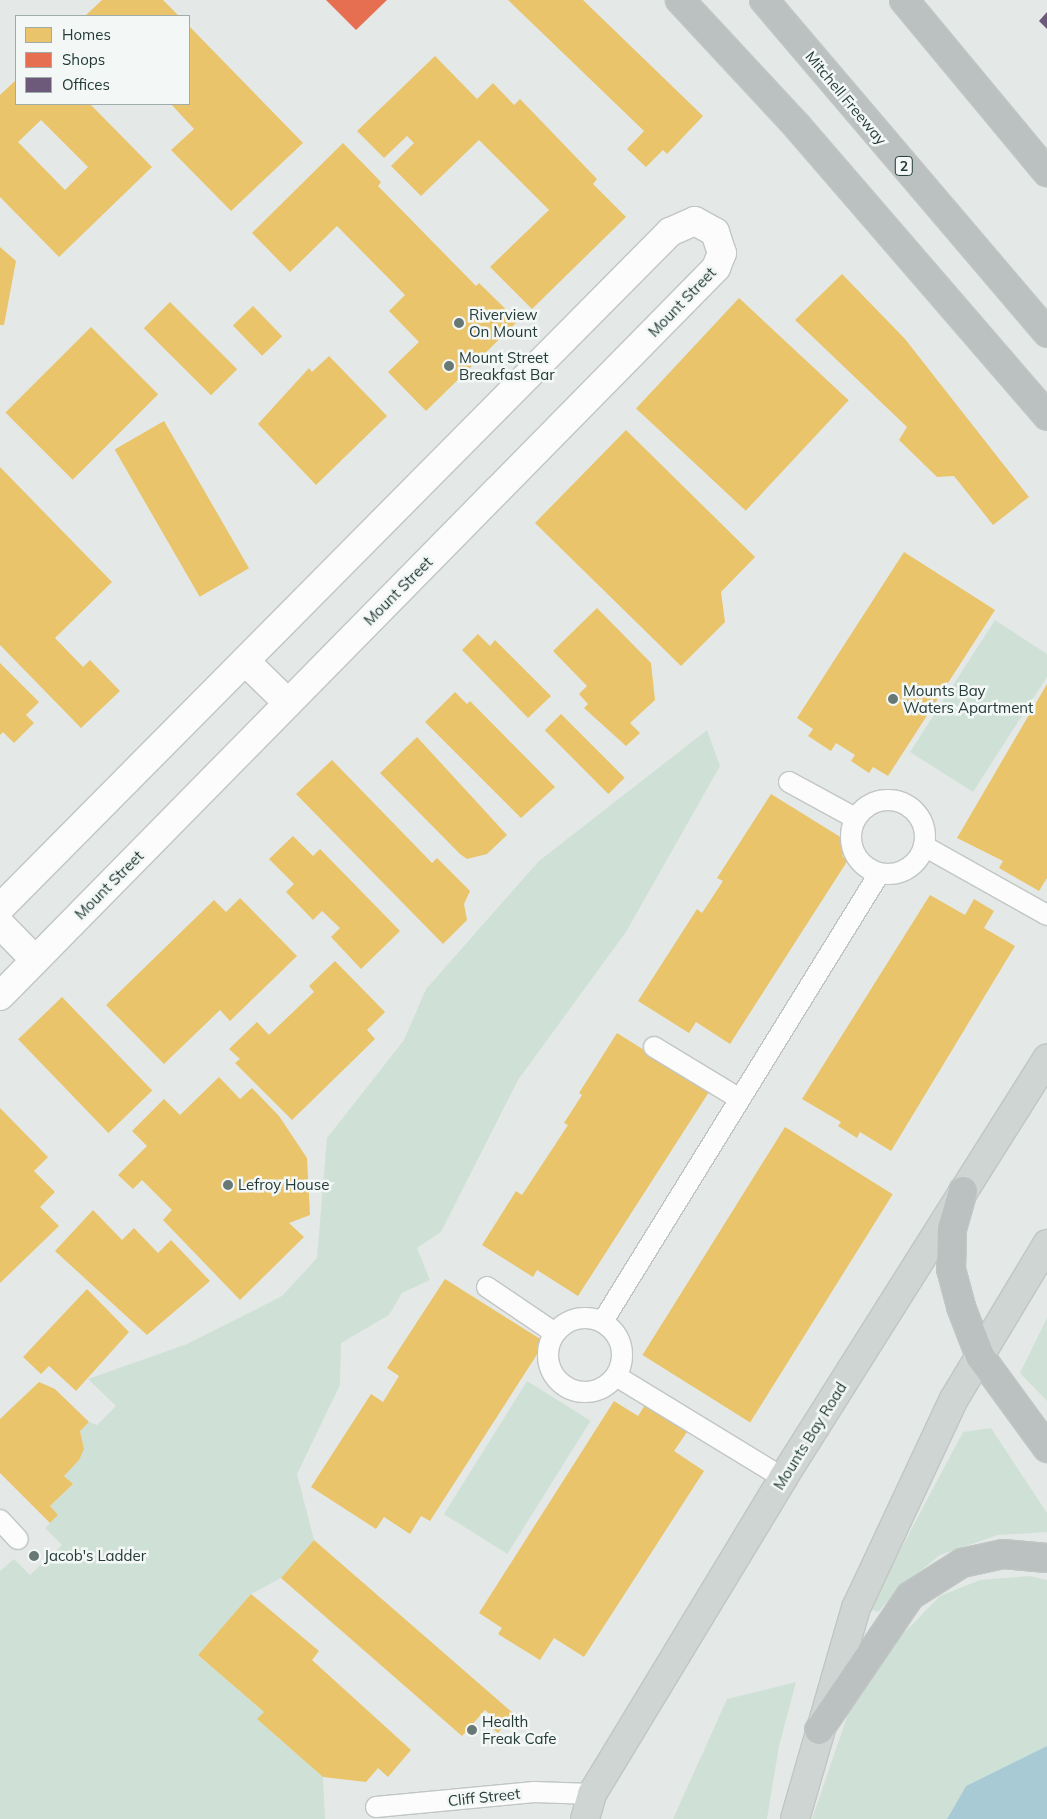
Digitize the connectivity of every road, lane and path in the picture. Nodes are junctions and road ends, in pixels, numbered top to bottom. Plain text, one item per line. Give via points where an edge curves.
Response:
1 (680, 0) edge
2 (764, 0) edge
3 (904, 0) edge
4 (1047, 172) edge
5 (1047, 332) edge
6 (1047, 416) edge
7 (245, 661) junction
8 (288, 703) junction
9 (789, 782) dead end
10 (855, 818) junction
11 (924, 846) junction
12 (879, 874) junction
13 (0, 908) edge
14 (1047, 915) edge
15 (0, 924) edge
16 (35, 960) junction
17 (0, 996) edge
18 (654, 1047) dead end
19 (1047, 1058) edge
20 (740, 1099) junction
21 (963, 1191) junction
22 (1047, 1244) edge
23 (487, 1287) dead end
24 (602, 1322) junction
25 (555, 1333) junction
26 (980, 1356) junction
27 (616, 1376) junction
28 (1047, 1448) edge
29 (783, 1478) junction
30 (0, 1520) edge
31 (18, 1539) dead end
32 (1047, 1558) edge
33 (819, 1730) junction
34 (588, 1806) edge
35 (376, 1807) dead end
36 (795, 1819) edge

1 - 6 highway via 797,126
2 - 5 highway, Mitchell Freeway / 2
3 - 4 highway
7 - 8 street
7 - 8 street, Mount Street via 676,226 695,221 715,232 722,253 716,268
7 - 13 street, Mount Street
8 - 16 street, Mount Street
9 - 10 lane
10 - 11 lane via 867,806 884,800 905,804 921,819
10 - 12 lane via 850,831 853,852 861,864
11 - 12 lane via 919,858 901,872
11 - 14 lane
12 - 20 lane
15 - 16 street
16 - 17 street, Mount Street
18 - 20 lane
19 - 21 main road, Mounts Bay Road
20 - 24 lane
21 - 26 highway via 952,1229 951,1269
21 - 29 main road, Mounts Bay Road
22 - 26 main road
23 - 25 lane
24 - 25 lane via 581,1317
24 - 27 lane via 618,1337 622,1357
25 - 27 lane via 547,1348 550,1369 558,1382 576,1391 598,1390
26 - 28 highway
26 - 33 main road via 921,1466 856,1608
27 - 29 lane
29 - 34 main road, Mounts Bay Road
30 - 31 lane
32 - 33 highway via 1003,1554 962,1563 910,1596
33 - 36 main road
34 - 35 lane, Cliff Street via 534,1792

